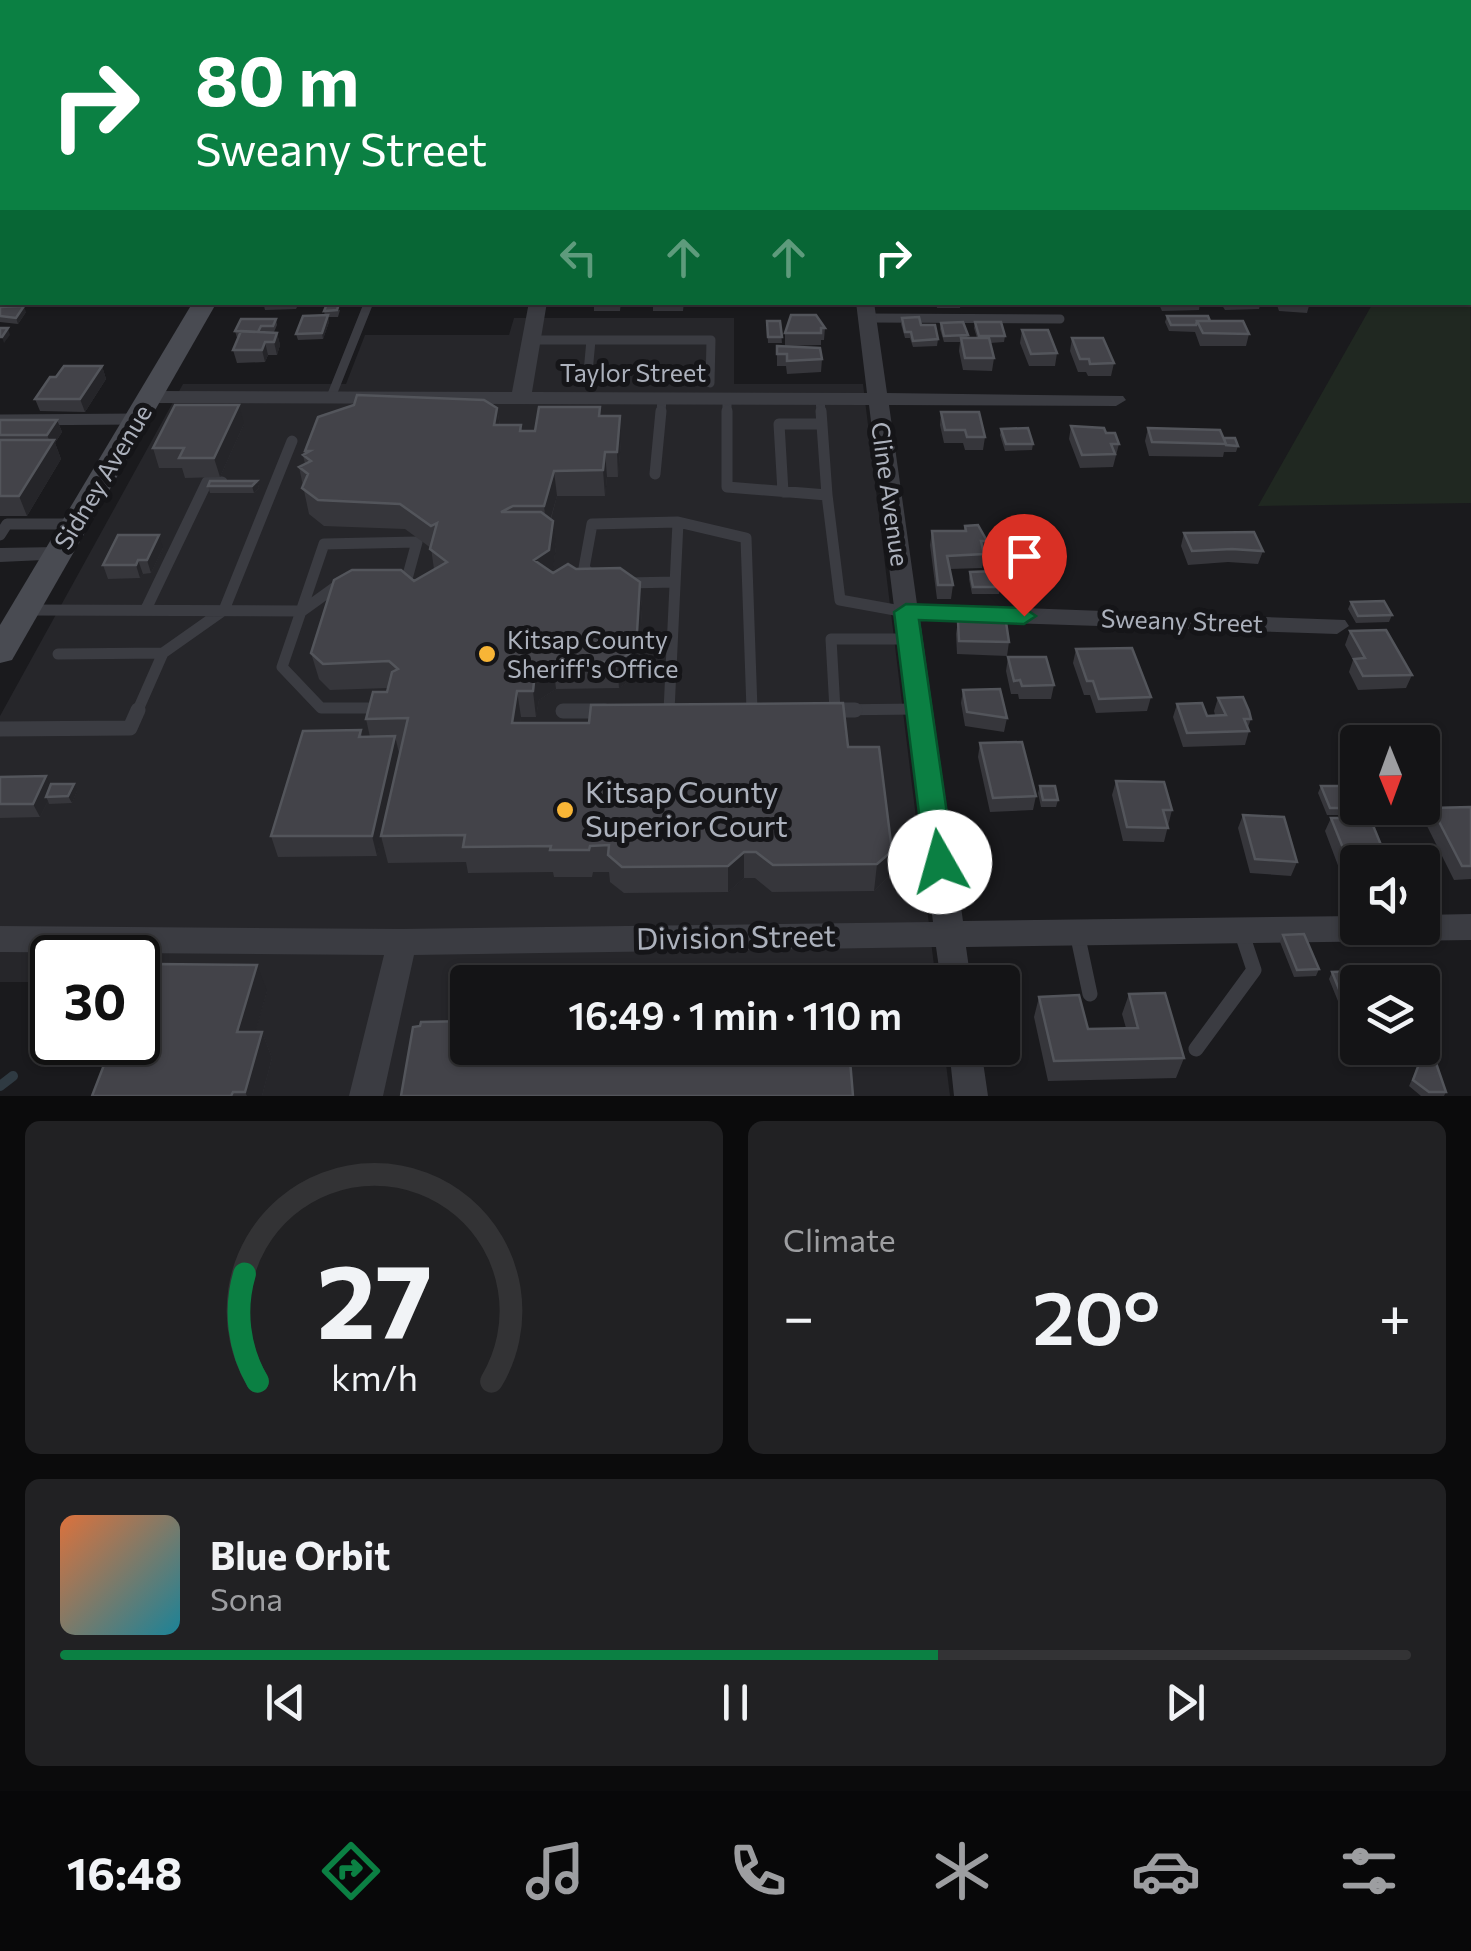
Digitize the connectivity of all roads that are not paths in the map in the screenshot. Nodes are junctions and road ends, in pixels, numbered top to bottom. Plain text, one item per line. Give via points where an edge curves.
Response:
1 (204, 305) edge
2 (368, 305) edge
3 (543, 305) edge
4 (866, 310) edge
5 (1060, 320) dead end
6 (531, 340) junction
7 (591, 340) junction
8 (710, 382) dead end
9 (587, 383) dead end
10 (331, 398) junction
11 (521, 398) junction
12 (662, 398) junction
13 (727, 398) junction
14 (820, 398) junction
15 (878, 398) junction
16 (1116, 400) dead end
17 (144, 408) junction
18 (0, 420) edge
19 (822, 424) junction
20 (292, 441) dead end
21 (655, 474) dead end
22 (276, 481) junction
23 (242, 482) edge
24 (258, 482) edge
25 (783, 492) junction
26 (827, 495) junction
27 (678, 522) junction
28 (75, 524) junction
29 (0, 535) edge
30 (57, 554) junction
31 (0, 555) edge
32 (675, 582) junction
33 (387, 586) edge
34 (369, 587) edge
35 (146, 608) junction
36 (25, 610) junction
37 (224, 610) junction
38 (302, 610) junction
39 (906, 612) junction
40 (1337, 626) dead end
41 (910, 639) junction
42 (0, 652) edge
43 (164, 653) junction
44 (58, 654) dead end
45 (376, 708) edge
46 (736, 710) edge
47 (752, 710) junction
48 (769, 710) edge
49 (819, 710) edge
50 (835, 710) junction
51 (920, 710) junction
52 (563, 711) dead end
53 (616, 711) edge
54 (652, 711) edge
55 (669, 711) junction
56 (686, 711) edge
57 (0, 729) edge
58 (1471, 927) edge
59 (1241, 931) junction
60 (1077, 933) junction
61 (950, 936) junction
62 (0, 939) edge
63 (402, 942) junction
64 (954, 965) edge
65 (1090, 994) dead end
66 (1196, 1049) dead end
67 (966, 1065) edge
68 (366, 1096) edge
69 (971, 1096) edge

1 - 17 main road, Sidney Avenue
2 - 10 lane
3 - 6 street
4 - 5 lane
4 - 15 street, Cline Avenue
6 - 7 lane
6 - 11 street
7 - 8 lane via 711,340
7 - 9 lane
10 - 11 street, Taylor Street
10 - 17 street, Taylor Street
11 - 12 street, Taylor Street
12 - 13 street, Taylor Street
12 - 21 lane
13 - 14 street, Taylor Street
13 - 25 lane via 727,487
14 - 15 street, Taylor Street
14 - 19 lane
15 - 16 street, Taylor Street
15 - 39 street, Cline Avenue
17 - 18 lane
17 - 28 main road, Sidney Avenue
19 - 25 lane via 779,424
19 - 26 lane
20 - 22 lane
22 - 24 lane
22 - 37 lane
23 - 35 lane via 207,482
25 - 26 lane
26 - 39 lane via 840,600
27 - 32 lane
27 - 32 lane via 592,524 584,568 598,583
27 - 47 lane via 746,538
28 - 29 lane via 6,524
28 - 30 main road, Sidney Avenue
30 - 31 street
30 - 36 main road, Sidney Avenue
32 - 55 lane
33 - 38 lane via 405,586 416,542 324,544
34 - 38 lane via 334,588
35 - 36 lane
35 - 37 lane
36 - 42 main road, Sidney Avenue
37 - 38 lane
37 - 43 lane
38 - 45 lane via 282,667 322,708
39 - 40 street, Sweany Street
39 - 41 street, Cline Avenue
41 - 50 lane via 831,639
41 - 51 street, Cline Avenue
43 - 44 lane
43 - 57 lane via 130,728
46 - 47 lane
47 - 48 lane
49 - 50 lane
50 - 51 lane
51 - 61 street, Cline Avenue
52 - 53 lane
54 - 55 lane
55 - 56 lane
58 - 59 street, Division Street
59 - 60 street, Division Street
59 - 66 lane via 1254,970
60 - 61 street, Division Street
60 - 65 lane
61 - 63 street, Division Street
61 - 64 street, Cline Avenue
62 - 63 street, Division Street
63 - 68 street
67 - 69 street

